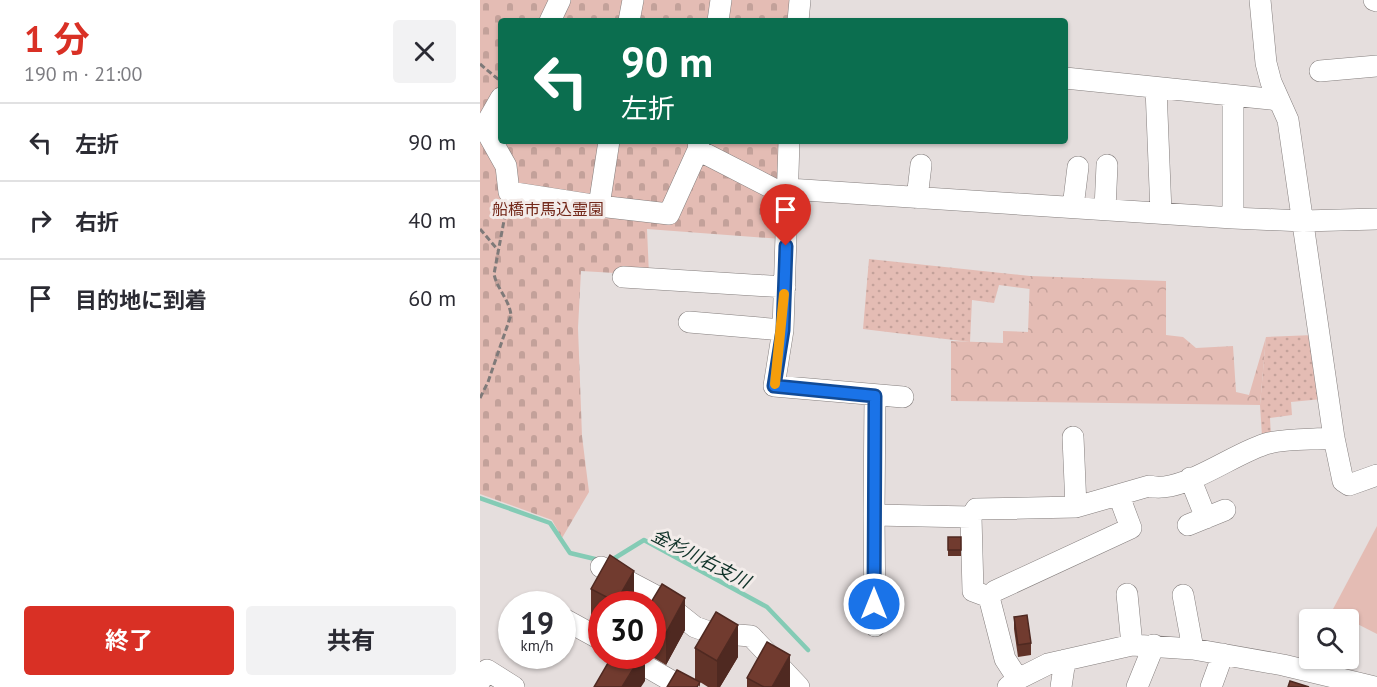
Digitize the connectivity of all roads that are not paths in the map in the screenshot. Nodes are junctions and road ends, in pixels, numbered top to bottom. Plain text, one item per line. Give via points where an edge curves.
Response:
1 (560, 0) edge
2 (633, 0) edge
3 (721, 0) edge
4 (800, 0) edge
5 (1260, 0) edge
6 (551, 18) edge
7 (630, 18) edge
8 (718, 18) edge
9 (798, 18) edge
10 (1377, 66) edge
11 (1320, 71) dead end
12 (1068, 78) edge
13 (1156, 88) junction
14 (1233, 97) junction
15 (1279, 99) junction
16 (498, 103) edge
17 (609, 144) edge
18 (788, 144) edge
19 (699, 145) edge
20 (921, 165) dead end
21 (1107, 165) dead end
22 (1078, 166) dead end
23 (781, 189) junction
24 (917, 198) junction
25 (599, 206) junction
26 (1073, 207) junction
27 (1105, 209) junction
28 (1161, 213) junction
29 (1233, 218) junction
30 (1377, 220) edge
31 (1303, 221) junction
32 (623, 277) dead end
33 (785, 287) junction
34 (689, 322) dead end
35 (783, 330) junction
36 (875, 396) junction
37 (903, 397) dead end
38 (1073, 437) dead end
39 (1334, 438) junction
40 (1377, 475) edge
41 (1190, 478) junction
42 (1119, 496) junction
43 (1076, 507) junction
44 (874, 514) junction
45 (971, 517) junction
46 (1206, 518) dead end
47 (601, 567) edge
48 (1127, 594) dead end
49 (1183, 595) dead end
50 (989, 597) junction
51 (874, 626) dead end
52 (1132, 645) junction
53 (1154, 645) junction
54 (1193, 649) junction
55 (1223, 654) junction
56 (1065, 660) junction
57 (648, 669) edge
58 (1293, 677) edge
59 (480, 681) edge
60 (1013, 683) edge
61 (670, 684) edge
62 (514, 687) edge
63 (799, 687) edge
64 (1061, 687) edge
65 (1137, 687) edge
66 (1211, 687) edge
67 (1374, 687) edge

1 - 6 street
2 - 7 street
3 - 8 street
4 - 9 street
5 - 15 street via 1266,63
10 - 11 street
12 - 13 street
13 - 14 street
13 - 28 street
14 - 15 street
14 - 29 street
15 - 31 street via 1288,120
16 - 25 street via 489,119 488,134 506,166 509,192
17 - 25 street
18 - 23 street
19 - 23 street
19 - 25 street via 669,213
20 - 24 street
21 - 27 street
22 - 26 street
23 - 24 street
23 - 33 street
24 - 26 street
26 - 27 street
27 - 28 street
28 - 29 street
29 - 31 street
30 - 31 street
31 - 39 street
32 - 33 street
33 - 35 street
34 - 35 street
35 - 36 street via 774,386
36 - 37 street
36 - 44 street
38 - 43 street
39 - 40 street via 1343,481 1348,485
39 - 41 street via 1272,442
41 - 42 street via 1160,489 1149,486
41 - 46 street
42 - 43 street
42 - 50 street via 1131,528
43 - 45 street via 976,509
44 - 45 street
44 - 51 street
45 - 50 street via 973,591
47 - 63 street via 656,596 695,627 712,633 751,636
48 - 52 street
49 - 54 street
50 - 60 street
52 - 53 street
52 - 56 street
53 - 54 street
53 - 65 street
54 - 55 street
55 - 58 street
55 - 66 street
56 - 60 street via 1048,664
56 - 64 street
57 - 61 street
58 - 67 street
59 - 62 street via 488,670

